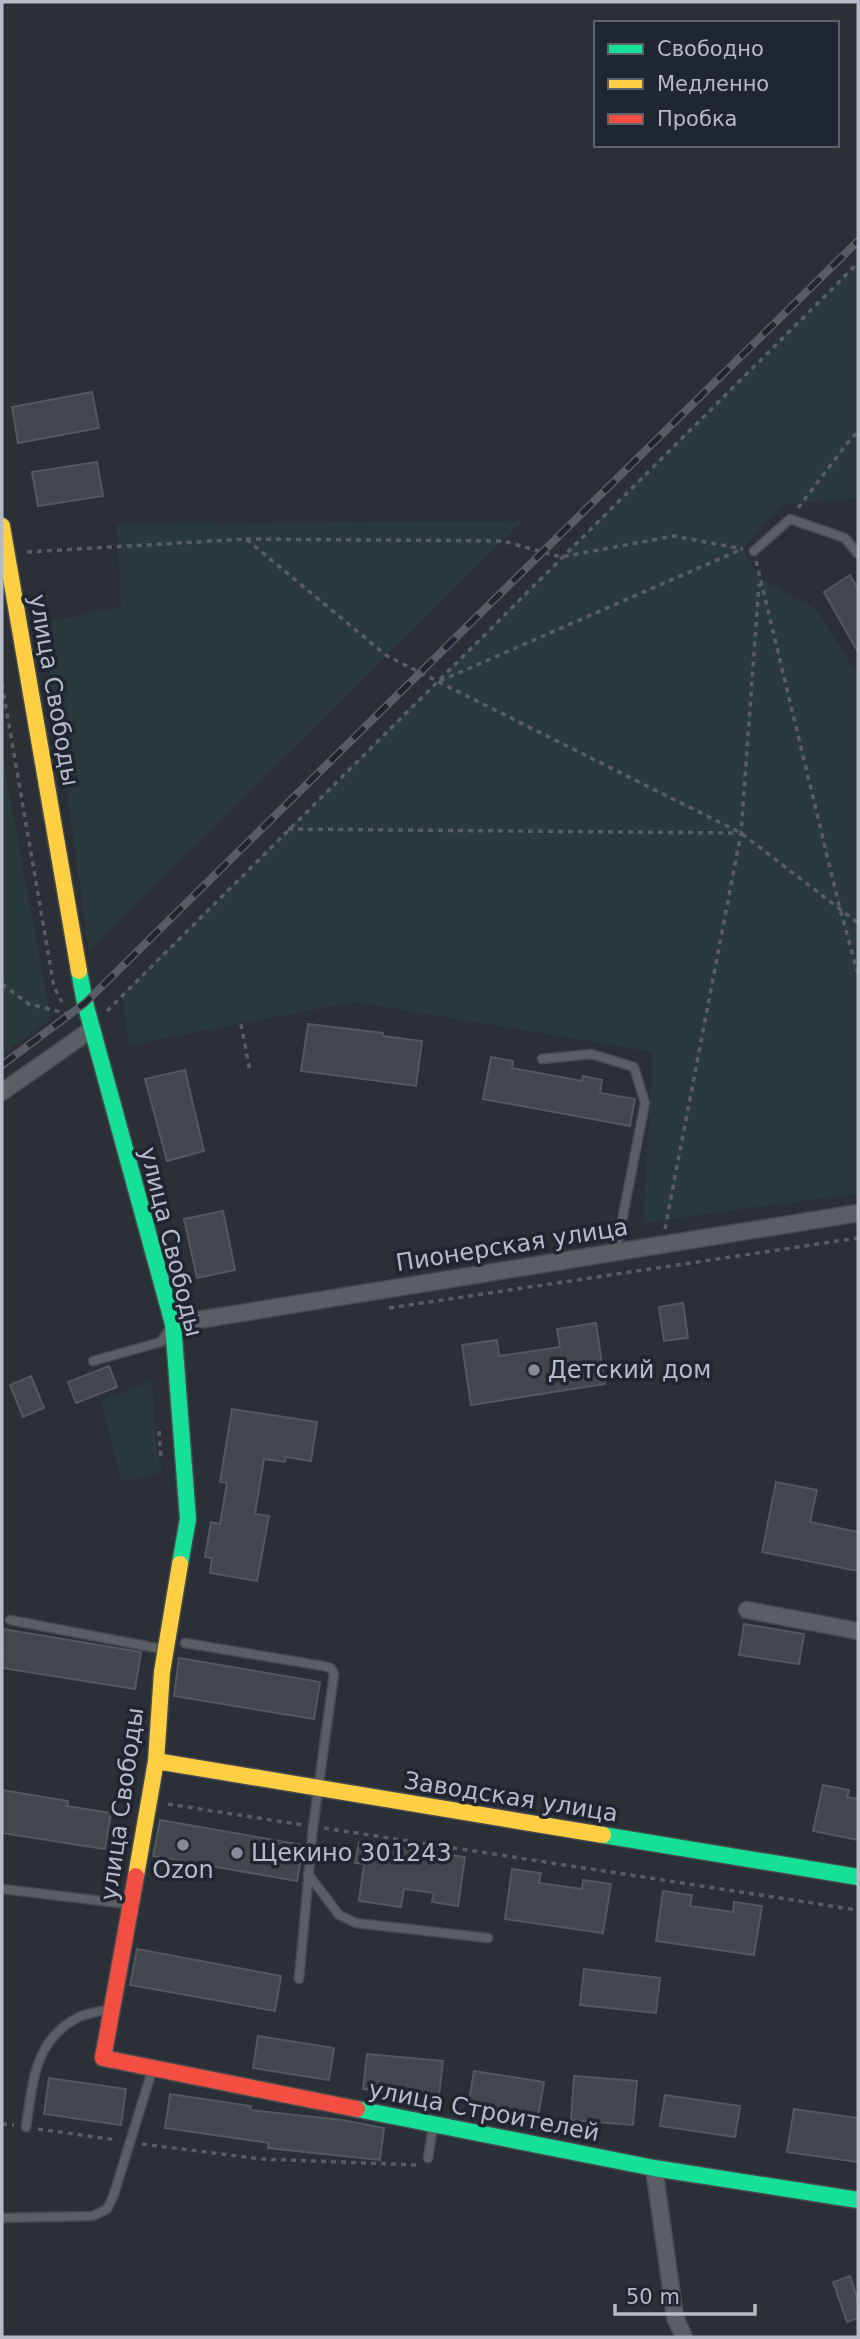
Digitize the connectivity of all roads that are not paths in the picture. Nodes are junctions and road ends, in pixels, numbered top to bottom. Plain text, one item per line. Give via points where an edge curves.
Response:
1 (2, 526) edge
2 (754, 551) dead end
3 (858, 554) edge
4 (92, 1029) junction
5 (542, 1059) dead end
6 (2, 1093) edge
7 (858, 1213) edge
8 (616, 1251) junction
9 (173, 1324) junction
10 (93, 1361) dead end
11 (747, 1610) dead end
12 (10, 1620) dead end
13 (858, 1630) edge
14 (185, 1643) dead end
15 (166, 1649) junction
16 (156, 1761) junction
17 (319, 1788) junction
18 (308, 1874) junction
19 (858, 1877) edge
20 (2, 1889) edge
21 (131, 1905) junction
22 (488, 1938) dead end
23 (299, 1979) dead end
24 (112, 2008) junction
25 (103, 2058) joint
26 (153, 2068) junction
27 (434, 2124) junction
28 (26, 2127) road end
29 (428, 2158) road end
30 (654, 2168) junction
31 (858, 2200) edge
32 (2, 2218) edge
33 (684, 2337) edge

1 - 4 street, улица Свободы
2 - 3 lane via 790,519 845,538
4 - 6 street
4 - 9 street, улица Свободы
5 - 8 lane via 591,1054 634,1067 645,1103
7 - 8 street, Пионерская улица
8 - 9 street, Пионерская улица
9 - 10 lane via 161,1342
9 - 15 street, улица Свободы via 188,1519
11 - 13 street
12 - 15 lane
14 - 17 lane via 331,1668 334,1674
15 - 16 street, улица Свободы
16 - 17 street, Заводская улица
16 - 21 street, улица Свободы
17 - 18 lane
17 - 19 street, Заводская улица
18 - 22 lane via 339,1915 356,1923
18 - 23 lane
20 - 21 lane
21 - 24 street, улица Свободы
24 - 25 street, улица Свободы
24 - 28 lane via 78,2017 47,2046 36,2064
25 - 26 street, улица Строителей
26 - 27 street, улица Строителей
26 - 32 lane via 107,2209 93,2216
27 - 29 lane
27 - 30 street, улица Строителей
30 - 31 street, улица Строителей
30 - 33 street via 675,2317

